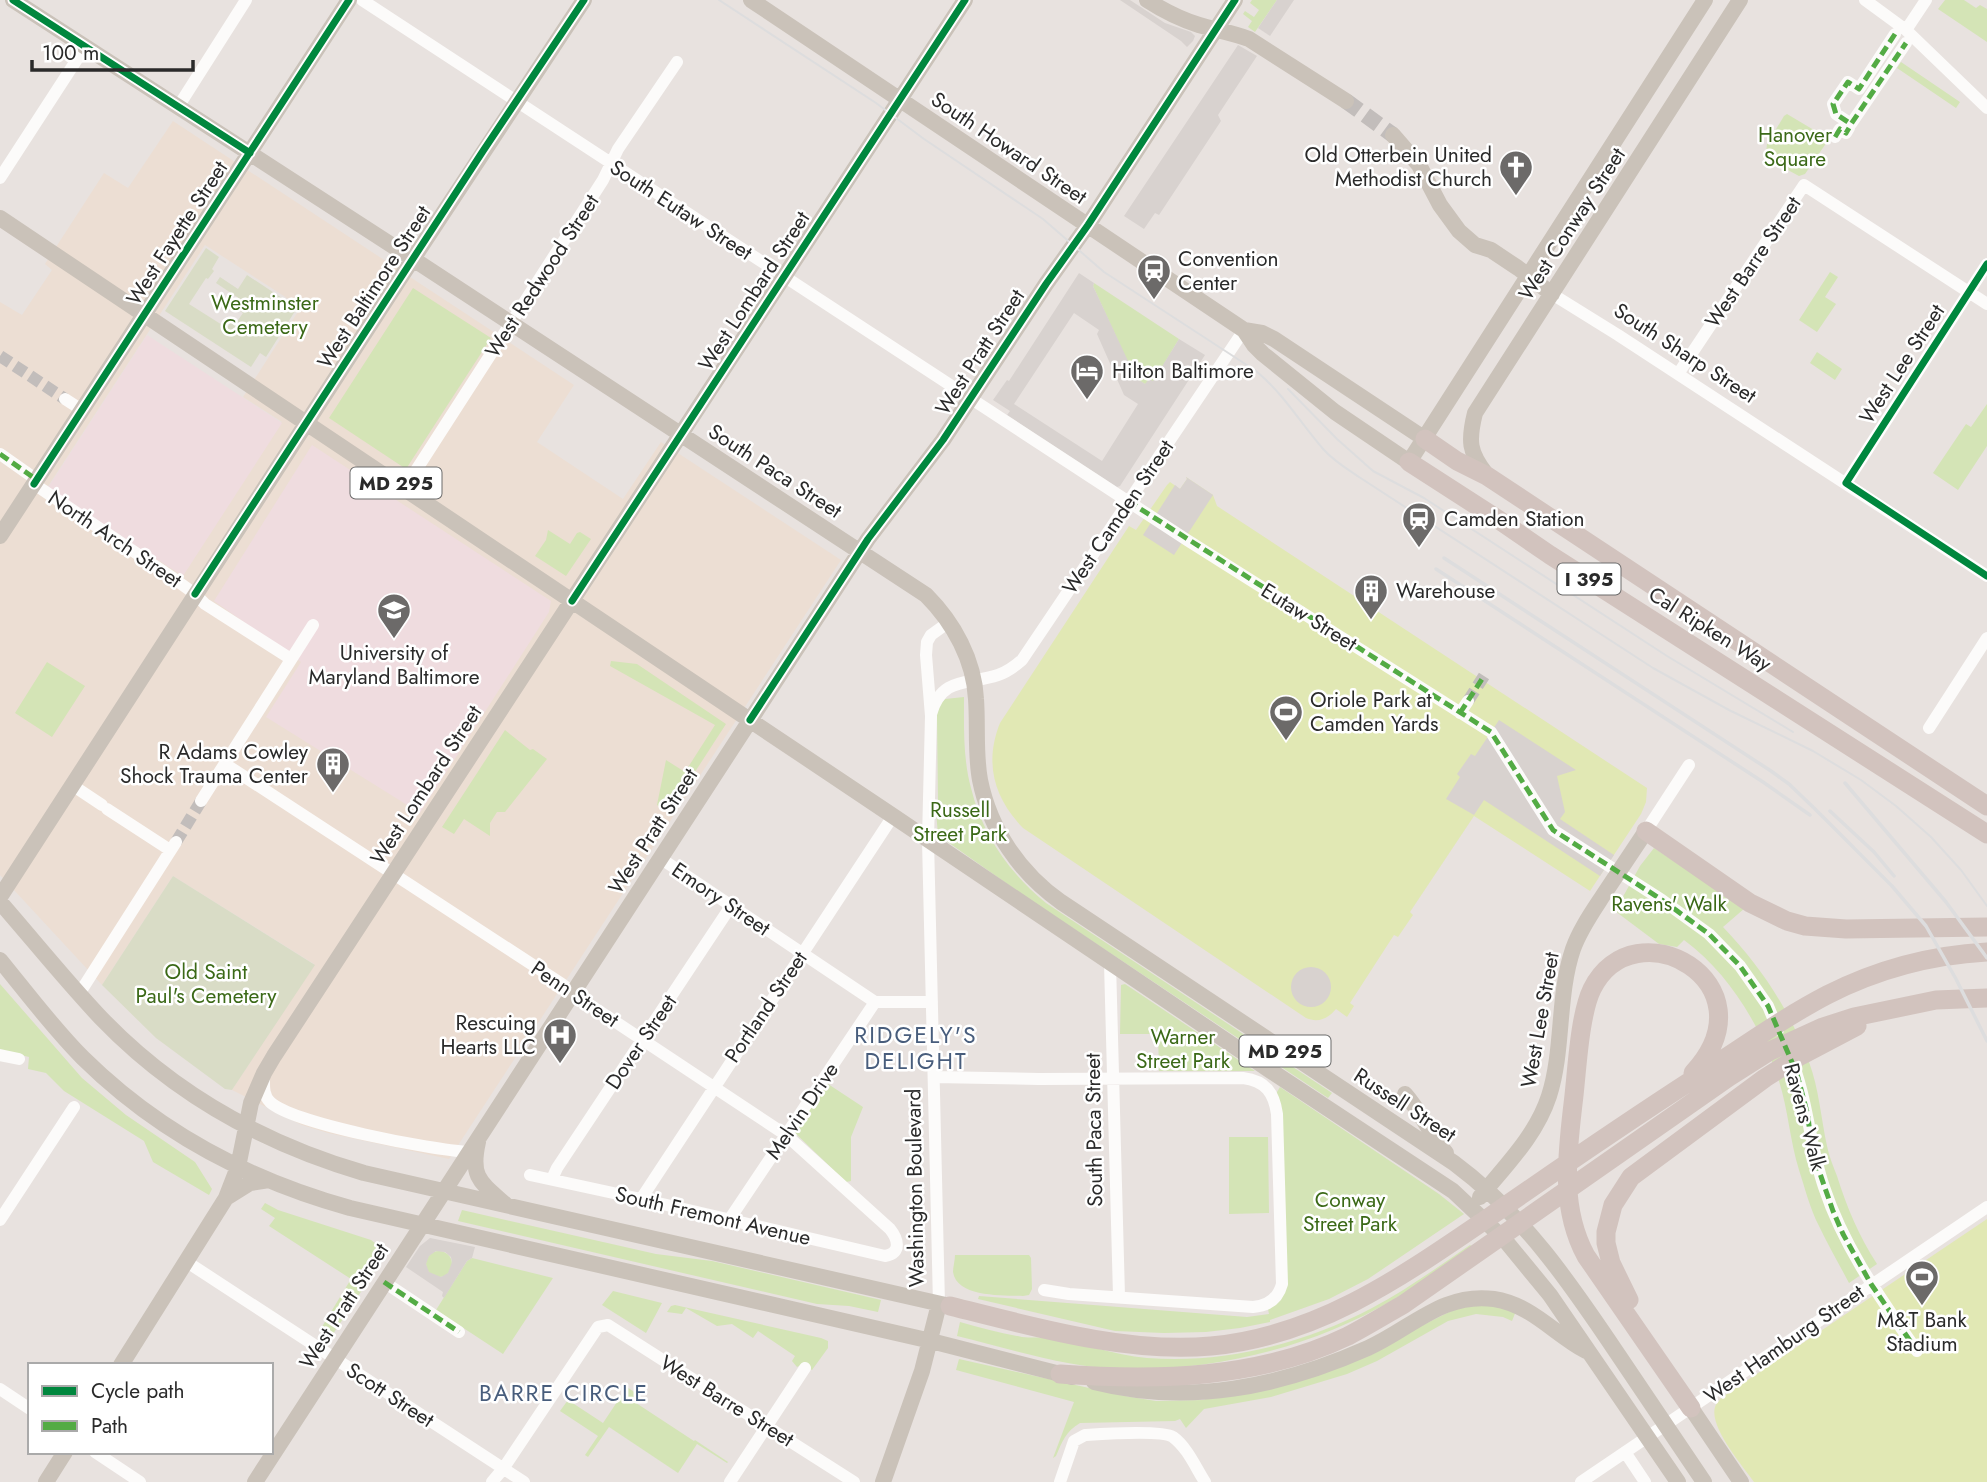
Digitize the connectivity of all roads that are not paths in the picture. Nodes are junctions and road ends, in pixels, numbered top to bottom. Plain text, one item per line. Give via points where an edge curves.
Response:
1 (13, 0) edge
2 (246, 0) edge
3 (349, 0) edge
4 (362, 0) edge
5 (583, 0) edge
6 (751, 0) edge
7 (965, 0) edge
8 (1147, 0) edge
9 (1235, 0) edge
10 (1705, 0) edge
11 (1740, 0) edge
12 (1865, 0) edge
13 (1926, 0) edge
14 (1215, 30) junction
15 (1902, 35) junction
16 (85, 47) junction
17 (1879, 58) junction
18 (677, 62) dead end
19 (1890, 66) junction
20 (1858, 89) junction
21 (1870, 96) junction
22 (900, 100) junction
23 (516, 101) junction
24 (1346, 101) tunnel mouth
25 (178, 107) junction
26 (1987, 108) edge
27 (1850, 126) junction
28 (1393, 135) tunnel mouth
29 (1835, 137) dead end
30 (250, 153) junction
31 (611, 164) junction
32 (0, 178) edge
33 (0, 218) edge
34 (1088, 225) junction
35 (413, 259) junction
36 (1987, 264) edge
37 (1529, 277) junction
38 (784, 278) junction
39 (1969, 292) junction
40 (1552, 294) junction
41 (1987, 304) edge
42 (145, 314) junction
43 (512, 324) junction
44 (1244, 330) junction
45 (1678, 374) junction
46 (970, 398) junction
47 (65, 399) tunnel mouth
48 (82, 410) junction
49 (306, 423) junction
50 (681, 435) junction
51 (1425, 439) junction
52 (0, 454) edge
53 (1409, 462) junction
54 (1487, 477) junction
55 (36, 482) junction
56 (1846, 483) junction
57 (404, 489) junction
58 (1128, 501) junction
59 (0, 536) edge
60 (860, 551) junction
61 (1987, 576) edge
62 (195, 594) junction
63 (572, 601) junction
64 (949, 622) junction
65 (313, 625) dead end
66 (1987, 638) edge
67 (291, 659) junction
68 (974, 680) junction
69 (1468, 701) tunnel mouth
70 (1460, 713) junction
71 (930, 716) junction
72 (750, 720) junction
73 (1929, 727) dead end
74 (1491, 733) joint
75 (225, 764) junction
76 (1689, 765) dead end
77 (72, 786) junction
78 (201, 802) tunnel mouth
79 (1987, 806) edge
80 (893, 816) junction
81 (1646, 831) junction
82 (1987, 834) edge
83 (928, 840) junction
84 (660, 858) junction
85 (1619, 872) junction
86 (393, 874) junction
87 (0, 899) edge
88 (731, 906) junction
89 (1987, 927) edge
90 (1987, 952) edge
91 (802, 954) junction
92 (0, 960) edge
93 (1110, 963) junction
94 (573, 992) junction
95 (79, 995) junction
96 (1987, 998) edge
97 (875, 1002) junction
98 (932, 1002) junction
99 (1893, 1010) junction
100 (643, 1040) junction
101 (0, 1055) edge
102 (19, 1059) dead end
103 (264, 1073) junction
104 (934, 1077) junction
105 (1113, 1079) junction
106 (713, 1087) junction
107 (1405, 1094) dead end
108 (1669, 1095) junction
109 (74, 1107) dead end
110 (246, 1126) junction
111 (480, 1134) junction
112 (786, 1135) junction
113 (468, 1152) junction
114 (1454, 1163) junction
115 (237, 1167) junction
116 (530, 1175) dead end
117 (552, 1179) junction
118 (269, 1180) junction
119 (1487, 1189) junction
120 (443, 1192) junction
121 (226, 1198) junction
122 (641, 1199) junction
123 (508, 1206) junction
124 (1987, 1207) edge
125 (1472, 1208) junction
126 (0, 1220) edge
127 (729, 1220) junction
128 (421, 1224) junction
129 (895, 1251) joint
130 (187, 1262) junction
131 (384, 1282) junction
132 (1871, 1284) junction
133 (1044, 1290) dead end
134 (1119, 1296) junction
135 (945, 1305) junction
136 (459, 1332) dead end
137 (931, 1341) junction
138 (1917, 1351) dead end
139 (1591, 1354) junction
140 (334, 1359) junction
141 (122, 1363) edge
142 (1664, 1366) junction
143 (805, 1368) dead end
144 (1060, 1374) junction
145 (0, 1389) edge
146 (28, 1408) edge
147 (1691, 1408) junction
148 (1665, 1425) junction
149 (766, 1426) junction
150 (1647, 1438) junction
151 (1625, 1452) junction
152 (64, 1454) edge
153 (98, 1454) edge
154 (503, 1469) junction
155 (46, 1482) edge
156 (140, 1482) edge
157 (256, 1482) edge
158 (492, 1482) edge
159 (524, 1482) edge
160 (730, 1482) edge
161 (854, 1482) edge
162 (883, 1482) edge
163 (1060, 1482) edge
164 (1205, 1482) edge
165 (1581, 1482) edge
166 (1645, 1482) edge
167 (1678, 1482) edge
168 (1704, 1482) edge
169 (1741, 1482) edge

1 - 16 main road, MD 295
2 - 25 street
3 - 30 main road, West Fayette Street
4 - 23 street, South Eutaw Street
5 - 23 main road, West Baltimore Street
6 - 22 main road, South Howard Street
7 - 22 main road, West Lombard Street
8 - 14 main road via 1183,20
9 - 14 main road, West Pratt Street
10 - 37 main road, West Conway Street
11 - 40 main road, West Conway Street
12 - 15 street
13 - 15 street
14 - 24 main road via 1259,45
14 - 34 main road, West Pratt Street
15 - 17 street
15 - 19 street
15 - 26 street
16 - 25 main road, MD 295
16 - 32 street
17 - 19 street
17 - 20 street
18 - 31 street, West Redwood Street
19 - 21 street
20 - 21 street
20 - 27 street via 1848,82 1833,104 1836,114
21 - 27 street
22 - 34 main road, South Howard Street
22 - 38 main road, West Lombard Street
23 - 31 street, South Eutaw Street
23 - 35 main road, West Baltimore Street
25 - 30 main road, MD 295
27 - 29 street
28 - 37 main road, South Sharp Street via 1419,164 1459,231
30 - 35 main road, MD 295
30 - 42 main road, West Fayette Street
31 - 38 street, South Eutaw Street
31 - 43 street, West Redwood Street
33 - 42 main road, MD 295
34 - 44 main road, South Howard Street
34 - 46 main road, West Pratt Street
35 - 43 main road, South Paca Street / MD 295
35 - 49 main road, West Baltimore Street
36 - 39 street, West Lee Street
37 - 40 main road, South Sharp Street
37 - 51 main road, West Conway Street
38 - 46 street, South Eutaw Street
38 - 50 main road, West Lombard Street
39 - 41 street
39 - 45 street, West Barre Street via 1804,185
39 - 56 street, West Lee Street
40 - 45 street, South Sharp Street
40 - 54 main road, West Conway Street via 1475,413 1470,437 1473,455
42 - 48 main road, West Fayette Street
42 - 49 main road, MD 295
43 - 50 main road, South Paca Street / MD 295
43 - 57 street, West Redwood Street
44 - 51 main road, South Howard Street / I 395 via 1274,339
44 - 53 main road, South Howard Street / I 395 via 1254,345 1308,391
44 - 58 street, West Camden Street
45 - 56 street, South Sharp Street
46 - 58 street, South Eutaw Street
46 - 60 main road, West Pratt Street
47 - 48 street
48 - 55 main road, West Fayette Street
49 - 57 main road, MD 295
49 - 62 main road, West Baltimore Street
50 - 60 main road, South Paca Street / MD 295
50 - 63 main road, West Lombard Street
51 - 53 main road, West Conway Street
51 - 54 highway, Cal Ripken Way / I 395
52 - 55 street, North Arch Street
53 - 82 highway, Cal Ripken Way / I 395
54 - 79 highway, Cal Ripken Way / I 395
55 - 59 main road, West Fayette Street
55 - 62 street, North Arch Street
56 - 61 street, South Sharp Street
57 - 63 main road, MD 295
58 - 68 street, West Camden Street via 1021,660 999,675
58 - 70 street, Eutaw Street
60 - 64 main road, South Paca Street / MD 295 via 926,595
60 - 72 main road, West Pratt Street
62 - 67 street, North Arch Street
62 - 77 main road, West Baltimore Street
63 - 72 main road, MD 295
63 - 86 main road, West Lombard Street
64 - 68 main road, South Paca Street / MD 295
64 - 71 street, Washington Boulevard via 927,642
65 - 67 street
66 - 73 street
67 - 75 street
68 - 71 street via 942,692
68 - 114 main road, Russell Street / MD 295 via 978,766 986,803 1009,850 1037,883
69 - 70 street
70 - 74 street, Eutaw Street
71 - 83 street, Washington Boulevard
72 - 80 main road, MD 295
72 - 84 main road, West Pratt Street
74 - 85 street, Ravens Walk via 1553,830
75 - 78 street
75 - 86 street, Penn Street
76 - 81 street, West Lee Street
77 - 87 main road, West Baltimore Street
77 - 95 street via 173,846
80 - 83 main road, MD 295
80 - 91 street, Portland Street
81 - 85 main road, West Lee Street
81 - 89 highway via 1738,894 1787,921 1825,929
83 - 93 main road, Russell Street / MD 295
83 - 98 street, Washington Boulevard
84 - 88 street, Emory Street
84 - 94 main road, West Pratt Street
85 - 119 main road, West Lee Street via 1580,931 1573,950 1554,1072 1542,1114
85 - 132 street, Ravens Walk via 1709,934 1740,966 1768,1006 1797,1074 1824,1189
86 - 94 street, Penn Street
86 - 103 main road, West Lombard Street
87 - 95 main road
88 - 91 street, Emory Street
88 - 100 street, Dover Street
90 - 108 highway via 1914,962 1850,984 1808,1005
91 - 97 street, Emory Street
91 - 106 street, Portland Street
92 - 115 main road via 105,1078 169,1129
93 - 105 street, South Paca Street
93 - 125 main road, Russell Street / MD 295 via 1424,1171
94 - 100 street, Penn Street
94 - 111 main road, West Pratt Street
95 - 110 main road via 162,1073
96 - 99 highway via 1936,1000
97 - 98 street
97 - 112 street, Melvin Drive
98 - 104 street, Washington Boulevard
99 - 142 highway via 1765,1077 1624,1186 1612,1205 1606,1243 1616,1275
99 - 144 highway via 1823,1027 1770,1051 1404,1304 1347,1336 1276,1362 1230,1371 1158,1378
100 - 106 street, Penn Street
100 - 117 street, Dover Street
101 - 102 street
103 - 110 main road, West Lombard Street
103 - 113 street via 268,1100 302,1118 444,1151
104 - 105 street
104 - 135 street, Washington Boulevard
105 - 134 street, South Paca Street
105 - 134 street via 1243,1078 1258,1082 1273,1095 1282,1284 1266,1305 1253,1307
106 - 112 street, Penn Street
106 - 122 street, Portland Street
107 - 114 main road
108 - 135 highway via 1389,1284 1359,1301 1261,1338 1209,1346 1134,1344 1062,1333
108 - 142 highway via 1711,1051 1718,1012 1703,976 1680,959 1653,952 1615,963 1599,978 1588,998 1567,1177 1570,1213 1579,1242
109 - 126 street
110 - 115 main road, West Lombard Street
110 - 120 main road via 336,1165
111 - 113 main road, West Pratt Street
111 - 123 main road via 475,1169 485,1187
112 - 127 street, Melvin Drive
112 - 129 street, Penn Street via 890,1229 897,1242
113 - 120 main road, West Pratt Street
114 - 119 main road, Russell Street / MD 295
115 - 118 main road
115 - 121 main road, West Lombard Street
116 - 117 street, South Fremont Avenue
117 - 122 street, South Fremont Avenue
118 - 121 main road via 250,1183
118 - 128 main road via 323,1200
119 - 125 main road, West Lee Street
119 - 148 main road, Russell Street / MD 295 via 1572,1286
120 - 123 main road
120 - 128 main road, West Pratt Street
121 - 130 main road, West Lombard Street
122 - 127 street, South Fremont Avenue
123 - 135 main road
124 - 132 street, West Hamburg Street
125 - 139 main road, Russell Street / MD 295 via 1536,1277
127 - 129 street, South Fremont Avenue via 885,1256
128 - 131 main road, West Pratt Street
128 - 137 main road
130 - 140 street, Scott Street
130 - 141 main road, West Lombard Street
131 - 136 street
131 - 140 main road, West Pratt Street
132 - 138 street, Ravens Walk
132 - 147 street, West Hamburg Street
133 - 134 street
135 - 137 main road, Washington Boulevard
137 - 144 main road
137 - 162 main road, Washington Boulevard
139 - 144 main road via 1522,1307 1494,1299 1470,1299 1444,1305 1335,1362 1233,1390 1175,1394
139 - 150 main road, Russell Street / MD 295
140 - 154 street, Scott Street
140 - 157 main road, West Pratt Street
142 - 147 highway
143 - 149 street
145 - 146 street
147 - 148 street, West Hamburg Street
147 - 169 main road
148 - 150 street, West Hamburg Street
148 - 168 main road, Russell Street / MD 295
149 - 154 street, West Barre Street via 608,1325 598,1327
149 - 160 street
149 - 161 street, West Barre Street
150 - 151 street, West Hamburg Street
150 - 167 main road, Russell Street / MD 295
151 - 165 street, West Hamburg Street
151 - 166 street
152 - 155 main road
153 - 156 street
154 - 158 street
154 - 159 street, Scott Street
163 - 164 street via 1079,1438 1166,1434 1184,1450

